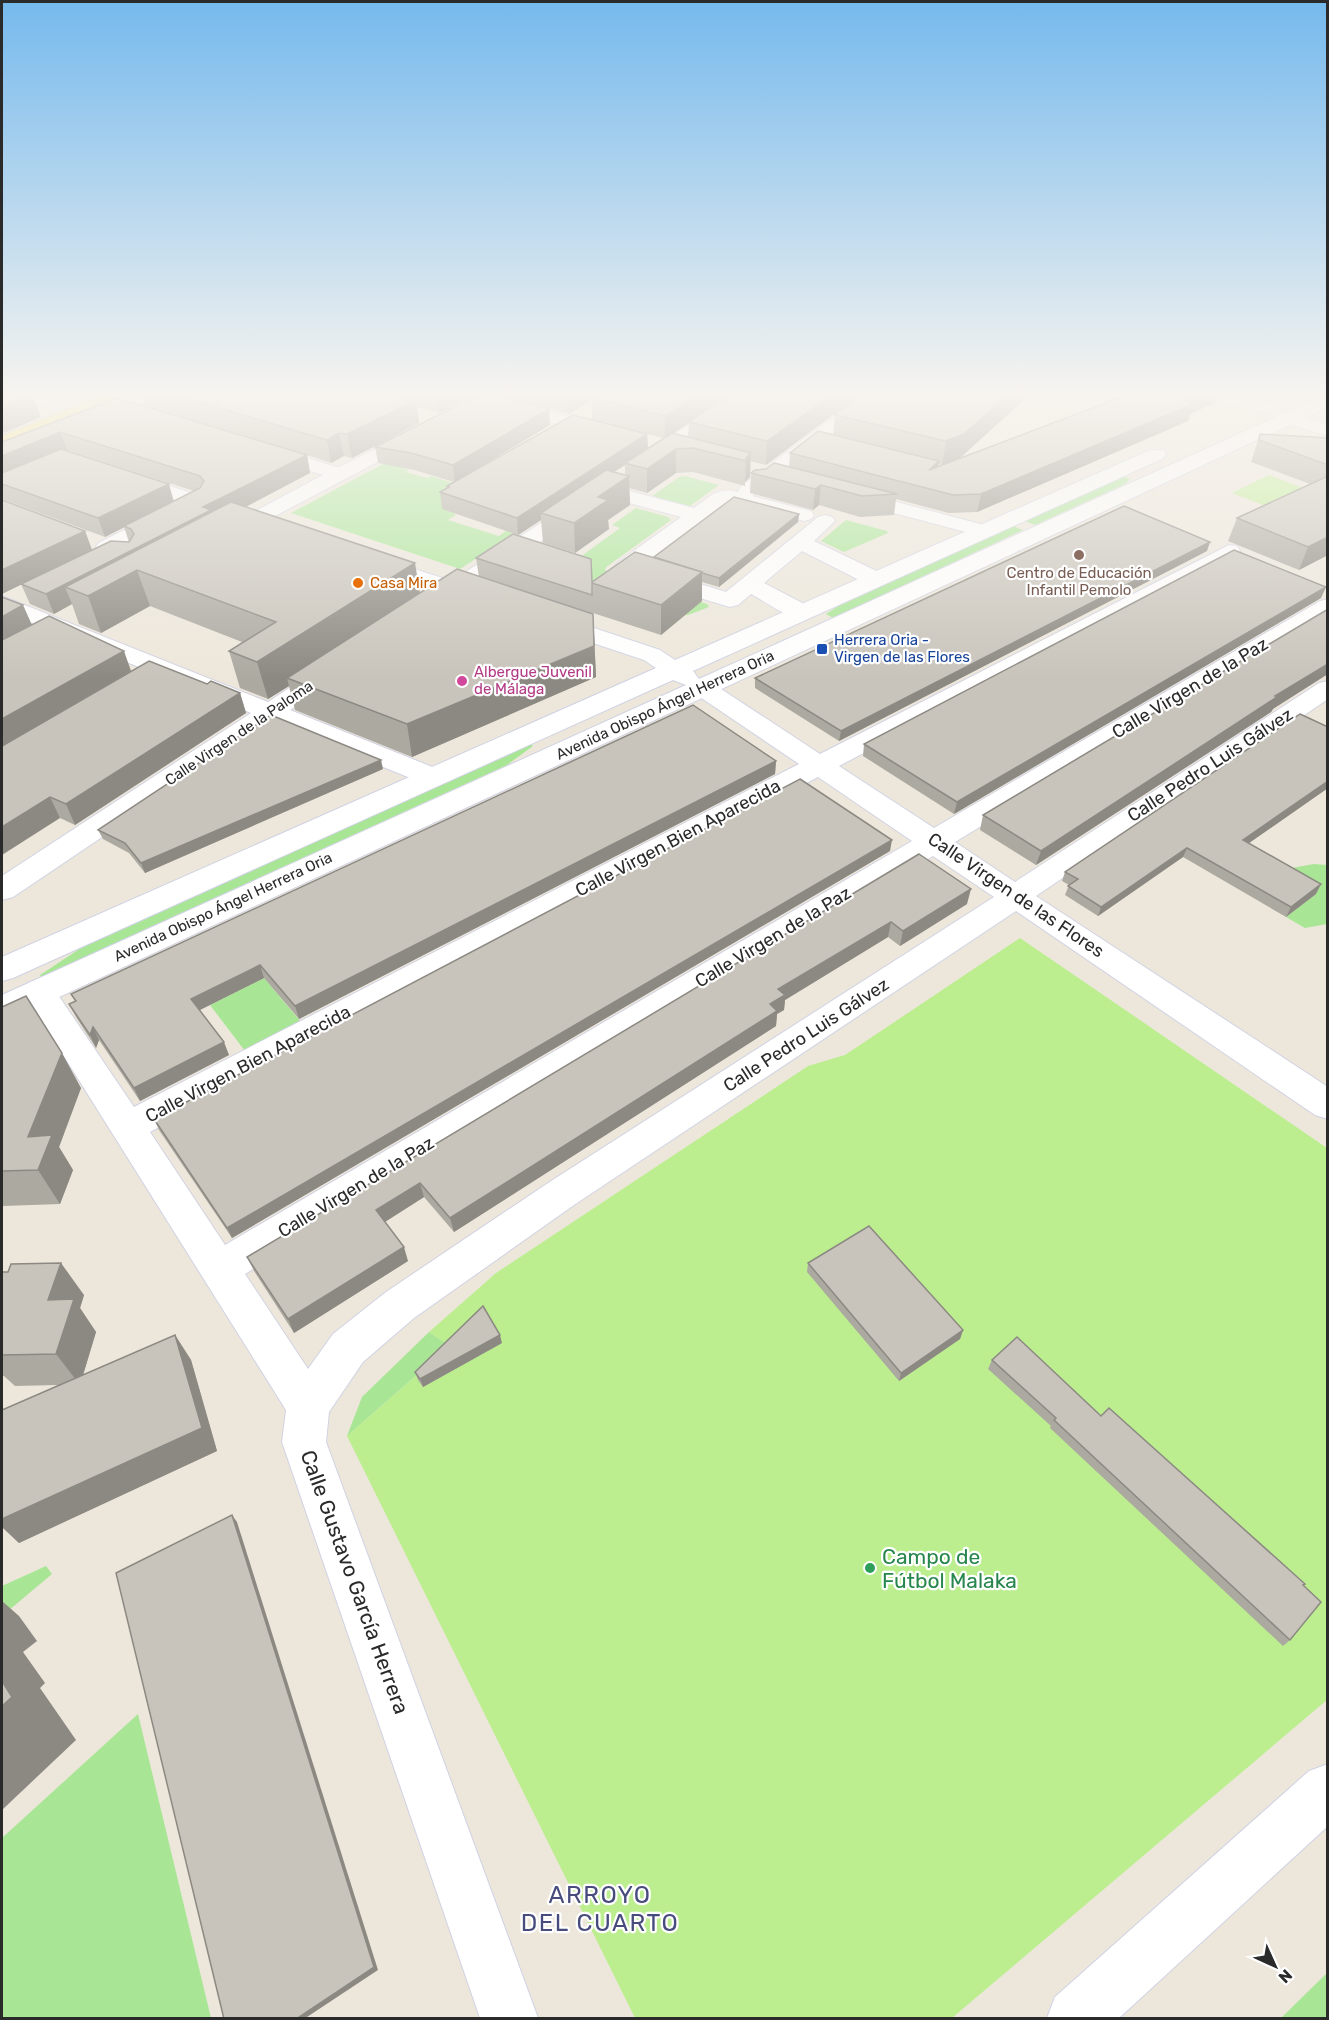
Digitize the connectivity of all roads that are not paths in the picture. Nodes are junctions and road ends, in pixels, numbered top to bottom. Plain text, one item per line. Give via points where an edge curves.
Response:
1 (165, 490) edge
2 (309, 490) edge
3 (603, 490) edge
4 (604, 490) edge
5 (748, 490) edge
6 (1076, 490) edge
7 (1132, 490) edge
8 (738, 498) junction
9 (1109, 501) junction
10 (1138, 513) edge
11 (697, 515) junction
12 (811, 517) junction
13 (253, 520) junction
14 (284, 531) edge
15 (985, 531) junction
16 (231, 532) edge
17 (86, 538) edge
18 (800, 542) junction
19 (359, 557) edge
20 (1251, 560) edge
21 (874, 579) junction
22 (750, 584) junction
23 (455, 589) junction
24 (35, 590) edge
25 (1324, 595) edge
26 (494, 602) edge
27 (3, 604) edge
28 (802, 612) junction
29 (528, 613) edge
30 (415, 616) edge
31 (67, 619) junction
32 (26, 640) edge
33 (345, 662) edge
34 (159, 667) junction
35 (674, 669) junction
36 (130, 684) edge
37 (703, 688) junction
38 (1328, 688) edge
39 (271, 711) junction
40 (819, 765) junction
41 (430, 776) junction
42 (934, 840) junction
43 (2, 890) edge
44 (1017, 896) junction
45 (2, 970) edge
46 (39, 991) junction
47 (2, 1009) edge
48 (1328, 1105) edge
49 (128, 1127) junction
50 (219, 1269) junction
51 (308, 1406) junction
52 (1328, 1790) edge
53 (508, 2019) edge
54 (1076, 2019) edge

1 - 17 street via 197,501 113,553
2 - 13 street
3 - 23 street
4 - 11 street
5 - 8 street
6 - 15 street, Avenida Obispo Ángel Herrera Oria
7 - 9 street, Avenida Obispo Ángel Herrera Oria
8 - 11 street via 725,495
8 - 12 street
9 - 10 street
9 - 37 street, Avenida Obispo Ángel Herrera Oria
11 - 22 street via 625,568 730,600
12 - 15 street via 833,496
12 - 18 street via 825,521
13 - 14 street
13 - 16 street
15 - 21 street, Avenida Obispo Ángel Herrera Oria
18 - 21 street
18 - 22 street
19 - 23 street
20 - 40 street, Calle Virgen Bien Aparecida via 1219,546
21 - 28 street, Avenida Obispo Ángel Herrera Oria
22 - 28 street
23 - 26 street
23 - 30 street
24 - 27 street
25 - 42 street, Calle Virgen de la Paz
27 - 31 street
28 - 35 street, Avenida Obispo Ángel Herrera Oria
29 - 35 street via 652,655
31 - 32 street
31 - 34 street
33 - 39 street, Calle Virgen de la Paloma
34 - 36 street
34 - 39 street
35 - 37 street, Calle Virgen de las Flores
35 - 41 street, Avenida Obispo Ángel Herrera Oria
37 - 40 street, Calle Virgen de las Flores
37 - 46 street, Avenida Obispo Ángel Herrera Oria
38 - 44 street, Calle Pedro Luis Gálvez
39 - 41 street
39 - 43 street, Calle Virgen de la Paloma
40 - 42 street, Calle Virgen de las Flores
40 - 49 street, Calle Virgen Bien Aparecida
41 - 45 street, Avenida Obispo Ángel Herrera Oria
42 - 44 street, Calle Virgen de las Flores
42 - 50 street, Calle Virgen de la Paz
44 - 48 street, Calle Virgen de las Flores
44 - 51 street, Calle Pedro Luis Gálvez via 561,1194 400,1305 348,1348
46 - 47 street, Avenida Obispo Ángel Herrera Oria
46 - 49 street
49 - 50 street
50 - 51 street
51 - 53 street, Calle Gustavo García Herrera via 304,1442
52 - 54 street

